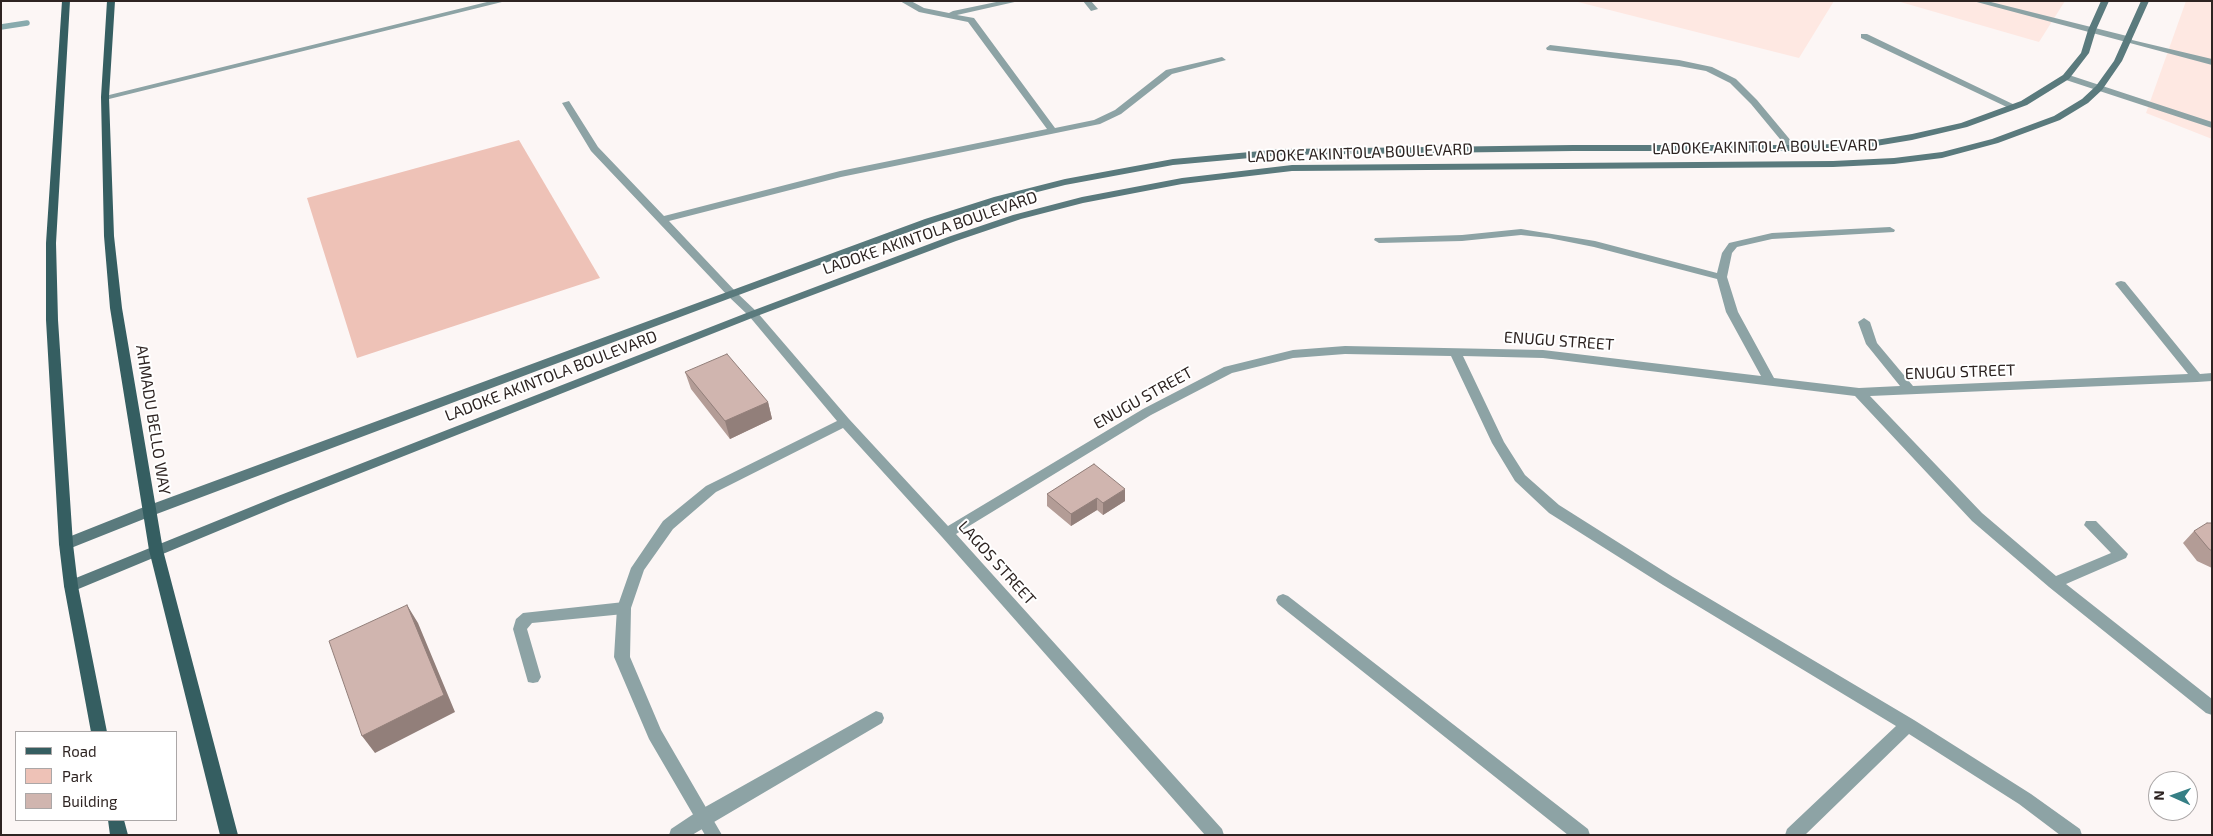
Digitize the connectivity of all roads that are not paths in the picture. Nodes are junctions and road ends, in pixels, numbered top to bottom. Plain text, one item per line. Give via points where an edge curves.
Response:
1 (66, 1) edge
2 (111, 1) edge
3 (502, 1) edge
4 (904, 1) edge
5 (1015, 1) edge
6 (1087, 1) edge
7 (1977, 1) edge
8 (2105, 1) edge
9 (2144, 1) edge
10 (1094, 9) dead end
11 (946, 14) junction
12 (2092, 30) junction
13 (1864, 36) dead end
14 (2128, 40) junction
15 (1550, 48) dead end
16 (1222, 60) dead end
17 (2212, 62) edge
18 (2066, 77) junction
19 (2099, 88) junction
20 (105, 97) junction
21 (566, 103) dead end
22 (2014, 107) junction
23 (2212, 125) edge
24 (1053, 131) junction
25 (1792, 148) junction
26 (662, 220) junction
27 (1890, 230) dead end
28 (1379, 240) dead end
29 (1722, 277) junction
30 (2121, 284) dead end
31 (732, 294) junction
32 (753, 314) junction
33 (1864, 322) dead end
34 (1456, 353) junction
35 (2198, 378) junction
36 (2212, 378) edge
37 (1770, 382) junction
38 (1910, 390) junction
39 (1859, 392) junction
40 (846, 422) junction
41 (148, 511) junction
42 (2091, 525) dead end
43 (948, 533) junction
44 (66, 544) junction
45 (156, 550) junction
46 (2054, 582) junction
47 (71, 586) junction
48 (1283, 600) dead end
49 (624, 608) junction
50 (533, 677) dead end
51 (2212, 708) edge
52 (876, 718) dead end
53 (1908, 725) junction
54 (100, 731) edge
55 (704, 817) junction
56 (116, 821) edge
57 (119, 835) edge
58 (229, 835) edge
59 (677, 835) edge
60 (714, 835) edge
61 (1216, 835) edge
62 (1582, 835) edge
63 (1793, 835) edge
64 (2074, 835) edge

1 - 44 main road via 51,253
2 - 20 main road, AHMADU BELLO WAY
3 - 20 street
4 - 11 street via 922,10
5 - 11 street
6 - 10 street
7 - 12 street
8 - 12 street, LADOKE AKINTOLA BOULEVARD
9 - 14 street, LADOKE AKINTOLA BOULEVARD
11 - 24 street via 971,20
12 - 14 street
12 - 18 street, LADOKE AKINTOLA BOULEVARD via 2085,53
13 - 22 street
14 - 17 street
14 - 19 street, LADOKE AKINTOLA BOULEVARD
15 - 25 street via 1679,62 1709,69 1733,81
16 - 24 street via 1169,72 1118,112 1097,122
18 - 19 street
18 - 22 street, LADOKE AKINTOLA BOULEVARD
19 - 23 street
19 - 32 street, LADOKE AKINTOLA BOULEVARD via 2057,118 1995,141 1942,155 1894,161 1302,168 1182,181 1082,200 1017,217
20 - 41 main road, AHMADU BELLO WAY via 109,236 116,308
21 - 26 street, LAGOS STREET via 594,149
22 - 25 street, LADOKE AKINTOLA BOULEVARD via 1964,125 1912,138
24 - 26 street via 840,174
25 - 31 street, LADOKE AKINTOLA BOULEVARD via 1335,150 1173,162 1065,182 998,199
26 - 31 street, LAGOS STREET
27 - 29 street via 1772,236 1744,241 1733,245 1726,254
28 - 29 street via 1462,238 1521,232 1550,235
29 - 37 street via 1732,312
30 - 35 street
31 - 32 street, LAGOS STREET
31 - 41 street, LADOKE AKINTOLA BOULEVARD
32 - 40 street, LAGOS STREET
32 - 45 street, LADOKE AKINTOLA BOULEVARD
33 - 38 street via 1872,344
34 - 37 street, ENUGU STREET via 1543,354
34 - 43 street, ENUGU STREET via 1345,350 1293,354 1228,370 1147,412
34 - 53 street via 1498,442 1520,478 1554,509
35 - 36 street, ENUGU STREET
35 - 38 street, ENUGU STREET
37 - 39 street, ENUGU STREET
38 - 39 street, ENUGU STREET
39 - 46 street via 1977,517
40 - 43 street, LAGOS STREET
40 - 49 street via 711,490 668,525 638,568
41 - 44 street, LADOKE AKINTOLA BOULEVARD
41 - 45 main road, AHMADU BELLO WAY
42 - 46 street via 2121,554
43 - 61 street, LAGOS STREET
44 - 47 main road
45 - 47 street, LADOKE AKINTOLA BOULEVARD
45 - 58 main road, AHMADU BELLO WAY
46 - 51 street
47 - 54 main road
48 - 62 street
49 - 50 street via 528,617 520,629
49 - 55 street via 622,657 655,734
52 - 55 street
53 - 63 street
53 - 64 street via 2025,799
55 - 59 street
55 - 60 street
56 - 57 main road

